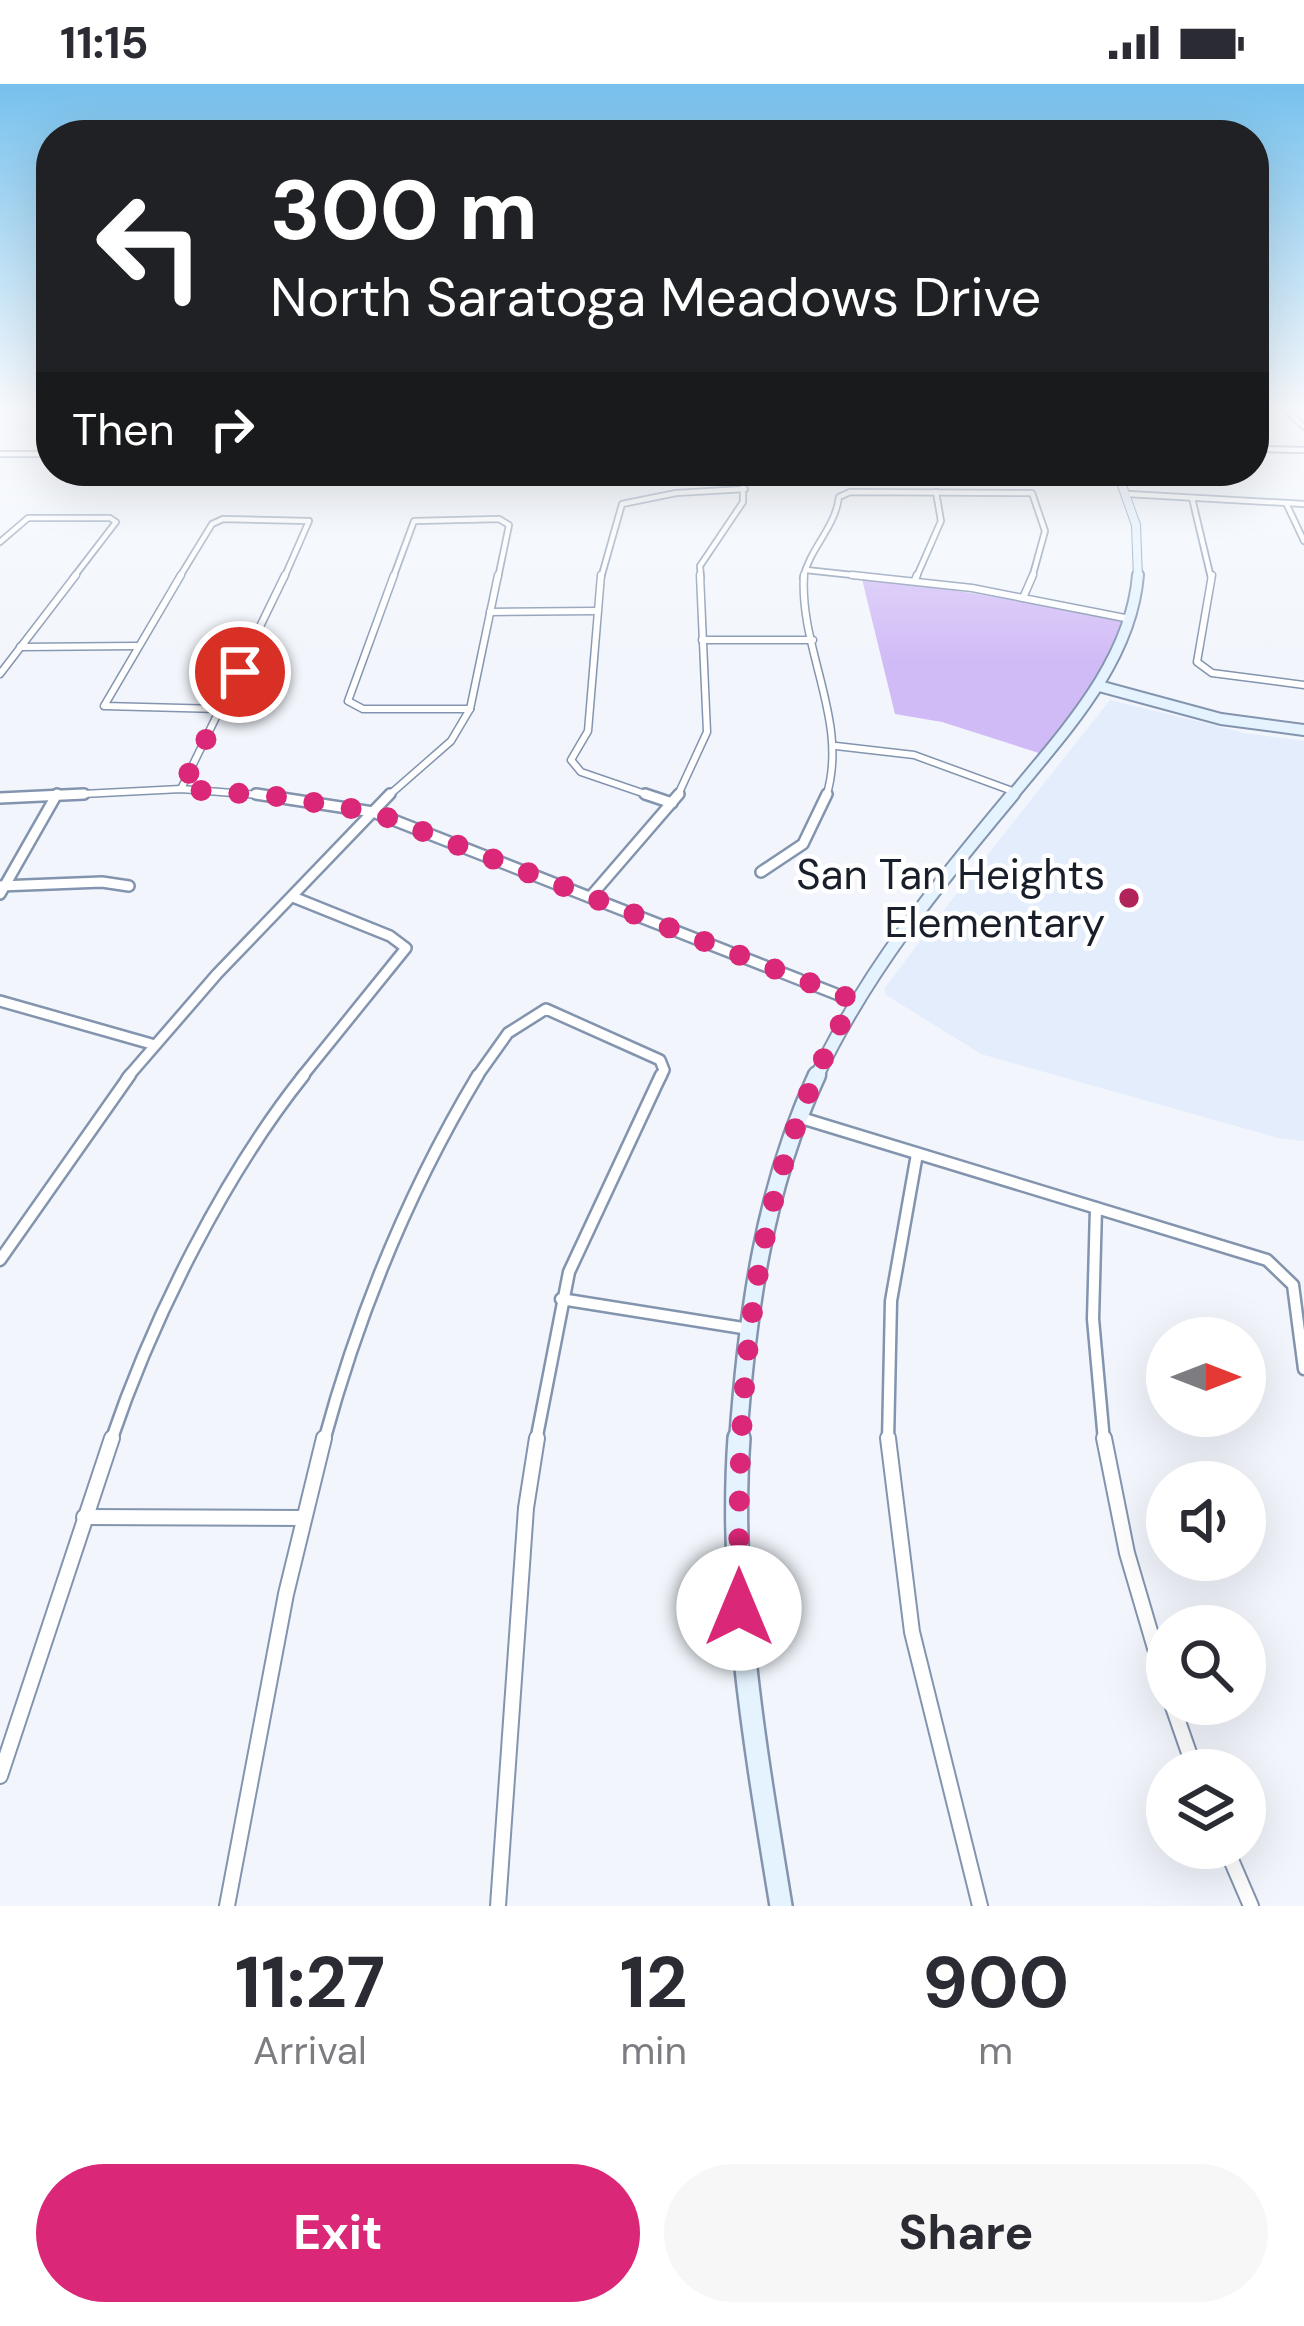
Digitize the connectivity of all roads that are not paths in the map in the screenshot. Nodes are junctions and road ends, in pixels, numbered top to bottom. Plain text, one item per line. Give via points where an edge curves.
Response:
1 (710, 491) edge
2 (745, 491) edge
3 (1127, 491) edge
4 (936, 492) junction
5 (1128, 494) junction
6 (1192, 498) junction
7 (1286, 503) junction
8 (1304, 504) edge
9 (0, 542) edge
10 (1304, 542) edge
11 (806, 569) junction
12 (915, 580) junction
13 (1023, 598) junction
14 (490, 611) junction
15 (596, 611) junction
16 (1130, 619) junction
17 (702, 640) junction
18 (813, 640) junction
19 (136, 646) junction
20 (20, 647) junction
21 (0, 674) edge
22 (1304, 685) edge
23 (1099, 686) junction
24 (222, 709) junction
25 (470, 709) junction
26 (1304, 730) edge
27 (836, 746) junction
28 (181, 789) junction
29 (1016, 792) junction
30 (57, 794) junction
31 (0, 798) edge
32 (672, 803) junction
33 (373, 812) junction
34 (761, 872) dead end
35 (129, 886) dead end
36 (2, 888) edge
37 (591, 896) junction
38 (293, 897) junction
39 (854, 1000) junction
40 (0, 1001) edge
41 (155, 1045) junction
42 (798, 1117) junction
43 (917, 1154) junction
44 (1096, 1208) junction
45 (0, 1260) edge
46 (562, 1299) junction
47 (749, 1329) junction
48 (1304, 1369) edge
49 (84, 1517) junction
50 (304, 1518) junction
51 (1146, 1616) edge
52 (0, 1776) edge
53 (1235, 1869) edge
54 (227, 1906) edge
55 (498, 1906) edge
56 (781, 1906) edge
57 (980, 1906) edge
58 (1251, 1906) edge

1 - 15 street via 622,504
2 - 17 street via 700,566
3 - 5 street
4 - 11 street via 842,494
4 - 12 street via 940,521
4 - 13 street via 1032,493 1044,537
5 - 6 street
5 - 16 street via 1139,562
6 - 7 street
6 - 22 street via 1212,575 1196,662
7 - 8 street
7 - 10 street
9 - 20 street via 19,522 114,520
11 - 12 street
11 - 18 street
12 - 13 street
13 - 16 street
14 - 15 street
14 - 25 street
14 - 25 street via 506,521 414,521 348,701
15 - 32 street via 588,731 573,767
16 - 23 street
17 - 18 street
17 - 32 street via 706,732 693,777
18 - 27 street
19 - 20 street
19 - 24 street via 104,706
19 - 24 street via 217,521 309,521
20 - 21 street
23 - 26 street
23 - 29 street
24 - 28 street
25 - 33 street via 457,736
27 - 29 street via 914,755
27 - 34 street via 834,779 814,829 791,856
28 - 30 street
28 - 33 street
29 - 39 street
30 - 31 street
30 - 36 street
32 - 37 street
33 - 37 street
33 - 38 street
35 - 36 street
37 - 39 street
38 - 41 street
38 - 49 street via 406,948 291,1089 195,1245
39 - 42 street
40 - 41 street
41 - 45 street
42 - 43 street
42 - 47 street via 758,1257
43 - 44 street
43 - 57 street via 886,1351 889,1436 916,1657
44 - 48 street via 1267,1260 1284,1273 1293,1285
44 - 51 street via 1098,1386
46 - 47 street
46 - 50 street via 601,1192 664,1070 660,1060 546,1009 530,1013 472,1086 402,1210 343,1362
46 - 55 street via 526,1508
47 - 56 street via 739,1608
49 - 50 street
49 - 52 street
50 - 54 street
53 - 58 street

